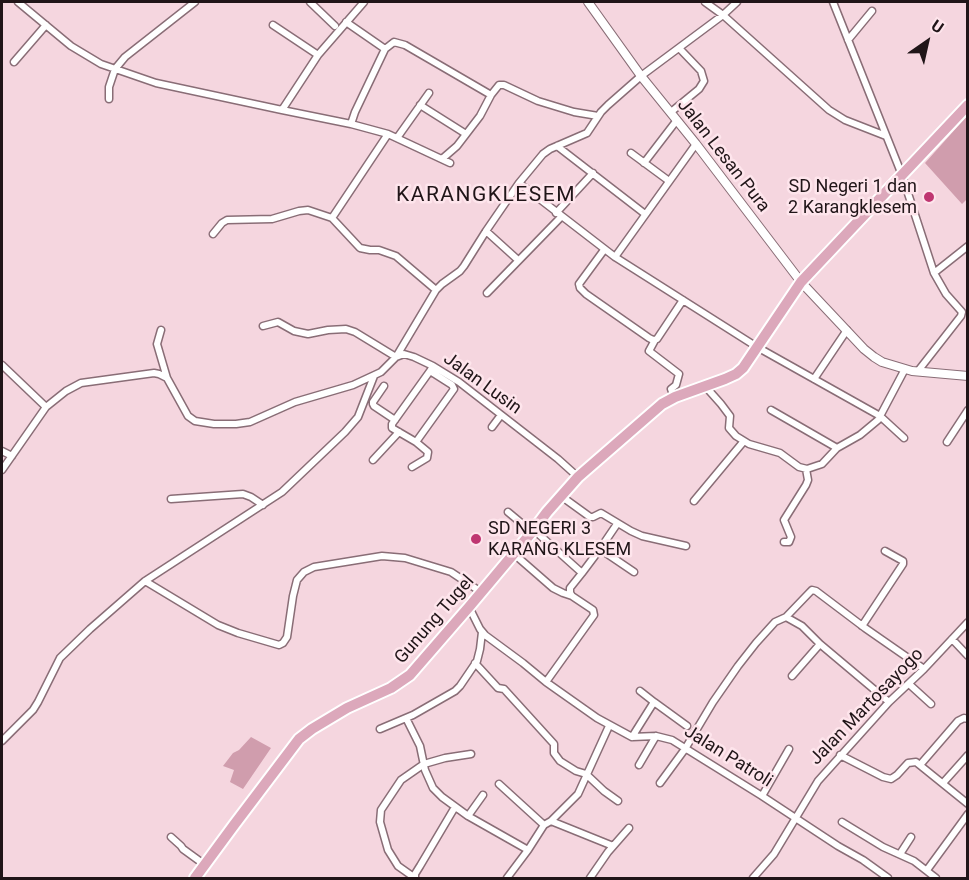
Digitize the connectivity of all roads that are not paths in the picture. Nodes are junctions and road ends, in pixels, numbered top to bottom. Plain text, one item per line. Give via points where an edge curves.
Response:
1 (18, 2) edge
2 (195, 2) edge
3 (310, 2) edge
4 (364, 2) edge
5 (588, 2) edge
6 (705, 2) edge
7 (737, 2) edge
8 (833, 2) edge
9 (872, 11) dead end
10 (723, 15) junction
11 (346, 22) junction
12 (273, 25) dead end
13 (46, 26) junction
14 (335, 26) dead end
15 (848, 40) junction
16 (679, 48) junction
17 (386, 49) junction
18 (318, 55) junction
19 (14, 62) dead end
20 (115, 69) junction
21 (641, 76) junction
22 (429, 93) dead end
23 (491, 94) junction
24 (109, 99) dead end
25 (420, 105) junction
26 (968, 105) edge
27 (282, 110) junction
28 (671, 112) junction
29 (598, 116) junction
30 (677, 120) junction
31 (351, 124) junction
32 (388, 134) junction
33 (466, 134) junction
34 (886, 136) junction
35 (397, 138) junction
36 (696, 144) junction
37 (557, 146) junction
38 (631, 153) dead end
39 (442, 159) junction
40 (450, 163) dead end
41 (644, 163) junction
42 (592, 173) junction
43 (902, 175) junction
44 (669, 181) junction
45 (519, 183) junction
46 (645, 214) junction
47 (558, 215) junction
48 (332, 218) junction
49 (486, 231) junction
50 (213, 234) dead end
51 (968, 246) edge
52 (604, 250) junction
53 (615, 257) junction
54 (518, 260) junction
55 (934, 273) junction
56 (801, 282) junction
57 (436, 290) junction
58 (488, 293) dead end
59 (683, 300) junction
60 (263, 326) dead end
61 (161, 330) dead end
62 (847, 330) junction
63 (656, 340) junction
64 (757, 347) junction
65 (396, 357) junction
66 (2, 365) edge
67 (431, 368) junction
68 (905, 369) junction
69 (918, 371) junction
70 (374, 376) junction
71 (968, 376) edge
72 (167, 378) junction
73 (814, 379) junction
74 (384, 386) dead end
75 (705, 386) junction
76 (674, 397) junction
77 (46, 406) junction
78 (771, 410) dead end
79 (968, 410) edge
80 (501, 415) junction
81 (880, 416) junction
82 (394, 420) junction
83 (492, 427) dead end
84 (399, 432) junction
85 (904, 438) dead end
86 (744, 441) junction
87 (416, 442) junction
88 (947, 442) dead end
89 (837, 448) junction
90 (2, 451) edge
91 (12, 456) junction
92 (373, 460) dead end
93 (412, 467) dead end
94 (806, 469) junction
95 (2, 470) edge
96 (578, 477) junction
97 (561, 496) junction
98 (171, 499) dead end
99 (694, 501) dead end
100 (263, 505) junction
101 (508, 512) dead end
102 (617, 524) junction
103 (533, 531) junction
104 (784, 542) dead end
105 (686, 546) dead end
106 (600, 549) junction
107 (885, 551) dead end
108 (514, 554) junction
109 (634, 572) dead end
110 (582, 573) junction
111 (145, 581) junction
112 (481, 592) junction
113 (572, 596) junction
114 (469, 607) junction
115 (786, 617) junction
116 (968, 622) edge
117 (862, 626) junction
118 (961, 628) junction
119 (482, 632) junction
120 (968, 634) edge
121 (952, 639) junction
122 (820, 644) junction
123 (968, 656) edge
124 (475, 663) junction
125 (924, 669) junction
126 (792, 676) dead end
127 (546, 682) junction
128 (909, 684) junction
129 (640, 691) dead end
130 (654, 702) junction
131 (889, 702) junction
132 (931, 704) dead end
133 (406, 718) junction
134 (968, 719) edge
135 (609, 726) junction
136 (687, 726) dead end
137 (381, 729) dead end
138 (632, 736) junction
139 (656, 736) junction
140 (2, 741) edge
141 (685, 748) junction
142 (789, 749) dead end
143 (471, 754) dead end
144 (840, 755) junction
145 (968, 755) edge
146 (424, 764) junction
147 (639, 765) dead end
148 (920, 765) junction
149 (586, 774) junction
150 (660, 783) dead end
151 (943, 783) junction
152 (499, 784) dead end
153 (483, 795) dead end
154 (762, 796) junction
155 (618, 801) dead end
156 (967, 802) edge
157 (454, 807) junction
158 (968, 814) edge
159 (468, 816) junction
160 (795, 817) junction
161 (551, 821) junction
162 (842, 822) dead end
163 (544, 825) junction
164 (629, 828) dead end
165 (171, 837) dead end
166 (912, 837) dead end
167 (613, 846) junction
168 (528, 850) junction
169 (900, 854) junction
170 (205, 865) junction
171 (927, 870) junction
172 (415, 878) edge
173 (195, 879) edge
174 (507, 879) edge
175 (590, 879) edge
176 (753, 879) edge
177 (888, 879) edge
178 (936, 879) edge

1 - 13 street
2 - 20 street
3 - 14 street
4 - 11 street
5 - 21 street, Jalan Lesan Pura
6 - 10 street
7 - 10 street
8 - 15 street
9 - 15 street
10 - 16 street
10 - 34 street via 829,110
11 - 17 street
11 - 18 street
12 - 18 street
13 - 19 street
13 - 20 street via 71,46
15 - 34 street
16 - 21 street
16 - 28 street via 701,71 704,81
17 - 23 street via 394,42 405,45
17 - 31 street
18 - 27 street
20 - 24 street
20 - 27 street via 156,83
21 - 28 street, Jalan Lesan Pura
21 - 29 street
22 - 25 street
23 - 29 street via 504,85 574,112
23 - 33 street
25 - 33 street
25 - 35 street
26 - 43 main road, Gunung Tugel
27 - 31 street
28 - 30 street, Jalan Lesan Pura
29 - 37 street via 585,135
30 - 36 street, Jalan Lesan Pura
30 - 41 street
31 - 32 street
32 - 35 street
32 - 48 street
33 - 39 street
34 - 43 street
35 - 39 street
36 - 44 street
36 - 56 street, Jalan Lesan Pura
37 - 42 street
37 - 45 street via 547,150
38 - 41 street
39 - 40 street
41 - 44 street
42 - 46 street
42 - 47 street
43 - 55 street
43 - 56 main road, Gunung Tugel
44 - 46 street
45 - 47 street
45 - 49 street
46 - 53 street
47 - 52 street
47 - 54 street
48 - 50 street via 304,210 272,219 227,220
48 - 57 street via 360,248 389,252
49 - 54 street
49 - 57 street via 460,271
51 - 55 street
52 - 53 street
52 - 63 street via 580,288
53 - 59 street
54 - 58 street
55 - 69 street via 962,314
56 - 62 street, Jalan Lesan Pura
56 - 64 main road, Gunung Tugel
57 - 65 street
59 - 63 street
59 - 64 street
60 - 65 street via 278,322 308,334 346,329
61 - 72 street via 157,344
62 - 68 street, Jalan Lesan Pura via 873,357
62 - 73 street
63 - 76 street via 649,351 679,374 671,389
64 - 73 street
64 - 75 main road, Gunung Tugel via 736,374
65 - 67 street, Jalan Lusin via 408,355
65 - 70 street
66 - 77 street
67 - 80 street, Jalan Lusin
67 - 82 street
67 - 87 street via 454,389
68 - 69 street, Jalan Lesan Pura
68 - 81 street
69 - 71 street, Jalan Lesan Pura
70 - 72 street via 295,402 250,422 226,425 199,423 188,416
70 - 100 street via 354,421 282,492
72 - 77 street via 154,373 87,382
73 - 81 street
74 - 82 street via 373,404
75 - 76 main road, Gunung Tugel
75 - 86 street via 730,416 731,431
76 - 96 main road, Gunung Tugel
77 - 91 street
78 - 89 street
79 - 88 street
80 - 83 street
80 - 96 street, Jalan Lusin
81 - 85 street
81 - 89 street via 860,435
82 - 84 street via 392,428
84 - 87 street
84 - 92 street
86 - 94 street via 776,451
86 - 99 street
87 - 93 street via 428,455
89 - 94 street via 822,464
90 - 91 street
91 - 95 street
94 - 104 street via 806,485 784,520 791,537
96 - 97 main road, Gunung Tugel
97 - 102 street via 590,517 601,513
97 - 103 main road, Gunung Tugel
98 - 100 street via 243,494
100 - 111 street
101 - 103 street
102 - 105 street via 642,536
102 - 106 street
103 - 108 main road, Gunung Tugel
103 - 110 street
106 - 109 street
106 - 110 street
107 - 117 street via 903,564
108 - 112 main road, Gunung Tugel
108 - 113 street via 553,588
110 - 113 street via 570,588
111 - 112 street via 218,625 279,645 287,637 297,580 314,567 382,556 405,558 451,573
111 - 140 street via 60,657 33,710
112 - 114 main road, Gunung Tugel
113 - 127 street via 593,610 594,615
114 - 119 street, Jalan Patroli
114 - 170 main road, Gunung Tugel via 405,679 347,708 299,739
115 - 117 street via 812,590
115 - 122 street
115 - 141 street via 776,622 738,666
116 - 118 street, Jalan Martosayogo
117 - 125 street
118 - 120 street
118 - 121 street, Jalan Martosayogo
119 - 124 street
119 - 127 street, Jalan Patroli
121 - 123 street
121 - 125 street, Jalan Martosayogo
122 - 126 street
122 - 131 street
124 - 133 street via 455,691
124 - 149 street via 554,744 560,761
125 - 128 street, Jalan Martosayogo
127 - 135 street, Jalan Patroli
128 - 131 street, Jalan Martosayogo
128 - 132 street
129 - 130 street
130 - 136 street
130 - 138 street
131 - 144 street, Jalan Martosayogo
133 - 137 street
133 - 146 street
134 - 148 street via 958,721
135 - 138 street, Jalan Patroli
135 - 149 street
138 - 139 street, Jalan Patroli
139 - 141 street, Jalan Patroli
139 - 147 street
141 - 150 street
141 - 154 street, Jalan Patroli
142 - 154 street
143 - 146 street
144 - 148 street via 891,779 908,763
144 - 160 street, Jalan Martosayogo
145 - 151 street
146 - 157 street via 433,788
146 - 172 street via 401,780 381,810 380,822 388,850 398,866
148 - 151 street
149 - 155 street
149 - 161 street via 578,794
151 - 156 street
152 - 163 street
153 - 159 street
154 - 160 street, Jalan Patroli
157 - 159 street
157 - 172 street
158 - 171 street
159 - 168 street
160 - 176 street, Jalan Martosayogo via 774,854
160 - 177 street, Jalan Patroli
161 - 163 street
161 - 167 street
162 - 169 street
163 - 168 street
164 - 167 street
165 - 170 street
166 - 169 street
167 - 175 street
168 - 174 street
169 - 171 street
170 - 173 main road, Gunung Tugel
171 - 178 street

